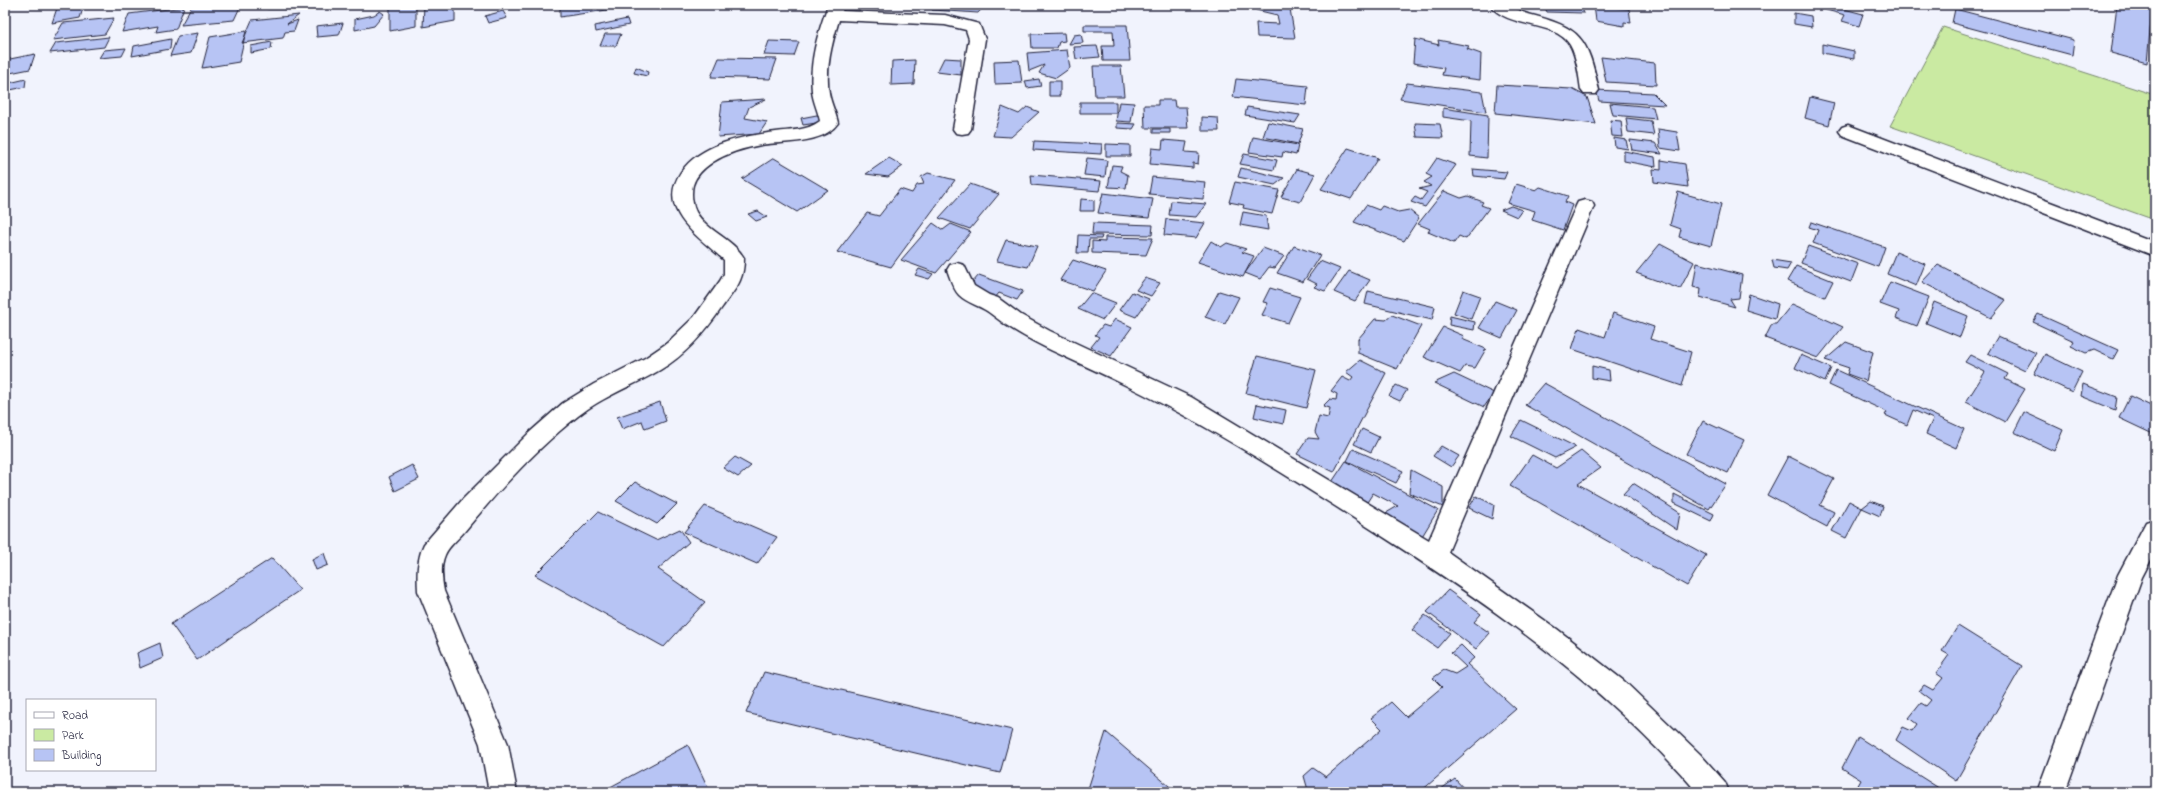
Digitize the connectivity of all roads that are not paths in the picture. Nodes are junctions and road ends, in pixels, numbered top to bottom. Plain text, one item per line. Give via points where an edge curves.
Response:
1 (1498, 5) edge
2 (834, 10) edge
3 (1590, 90) dead end
4 (962, 129) dead end
5 (1848, 131) dead end
6 (1585, 206) dead end
7 (2155, 249) edge
8 (957, 270) dead end
9 (2155, 529) edge
10 (1434, 556) junction
11 (503, 792) edge
12 (1715, 792) edge
13 (2051, 792) edge

1 - 3 street via 1515,16 1553,26 1575,38 1582,50
2 - 4 street via 945,20 973,27 977,39
2 - 11 street via 824,43 820,90 829,123 822,130 748,142 722,151 690,170 683,186 683,201 688,214 734,258 734,274 728,285 700,322 675,349 571,409 544,433 471,506 433,551 429,574 431,590 494,744
5 - 7 street
6 - 10 street
8 - 10 street via 966,290 983,301 992,303 1043,336 1183,403
9 - 13 street via 2130,575
10 - 12 street via 1548,637 1615,690 1690,763

